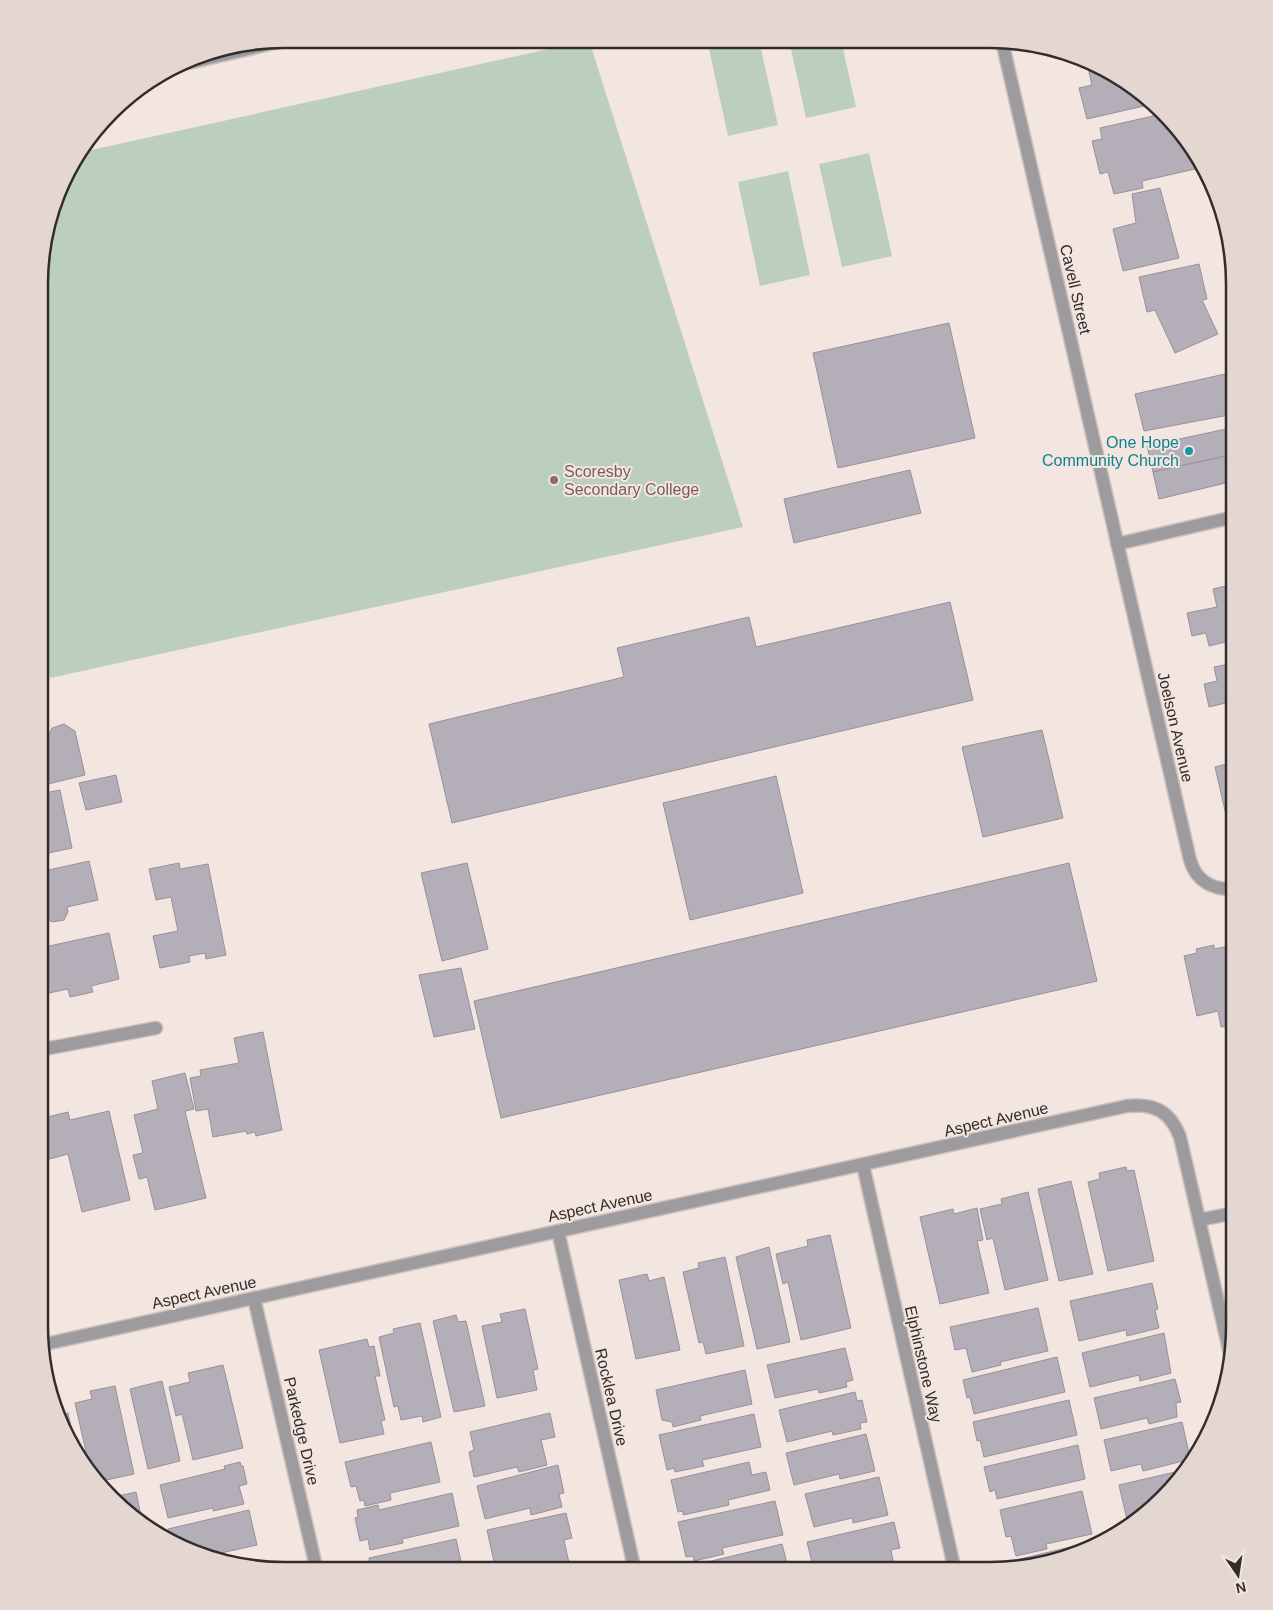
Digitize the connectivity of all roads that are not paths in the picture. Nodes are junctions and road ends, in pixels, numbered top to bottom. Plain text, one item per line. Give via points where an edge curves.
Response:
1 (1004, 48) edge
2 (1226, 519) edge
3 (1117, 544) junction
4 (1226, 889) edge
5 (156, 1028) dead end
6 (48, 1048) edge
7 (863, 1165) junction
8 (1226, 1215) edge
9 (1199, 1220) junction
10 (558, 1231) junction
11 (254, 1298) junction
12 (1226, 1334) edge
13 (48, 1343) edge
14 (316, 1562) edge
15 (633, 1562) edge
16 (953, 1562) edge

1 - 3 street, Cavell Street
2 - 3 street
3 - 4 street, Joelson Avenue via 1192,865 1208,885
5 - 6 street
7 - 9 street, Aspect Avenue via 1127,1106 1149,1106 1174,1122
7 - 10 street, Aspect Avenue
7 - 16 street, Elphinstone Way
8 - 9 street
9 - 12 street
10 - 11 street, Aspect Avenue
10 - 15 street, Rocklea Drive
11 - 13 street, Aspect Avenue
11 - 14 street, Parkedge Drive

